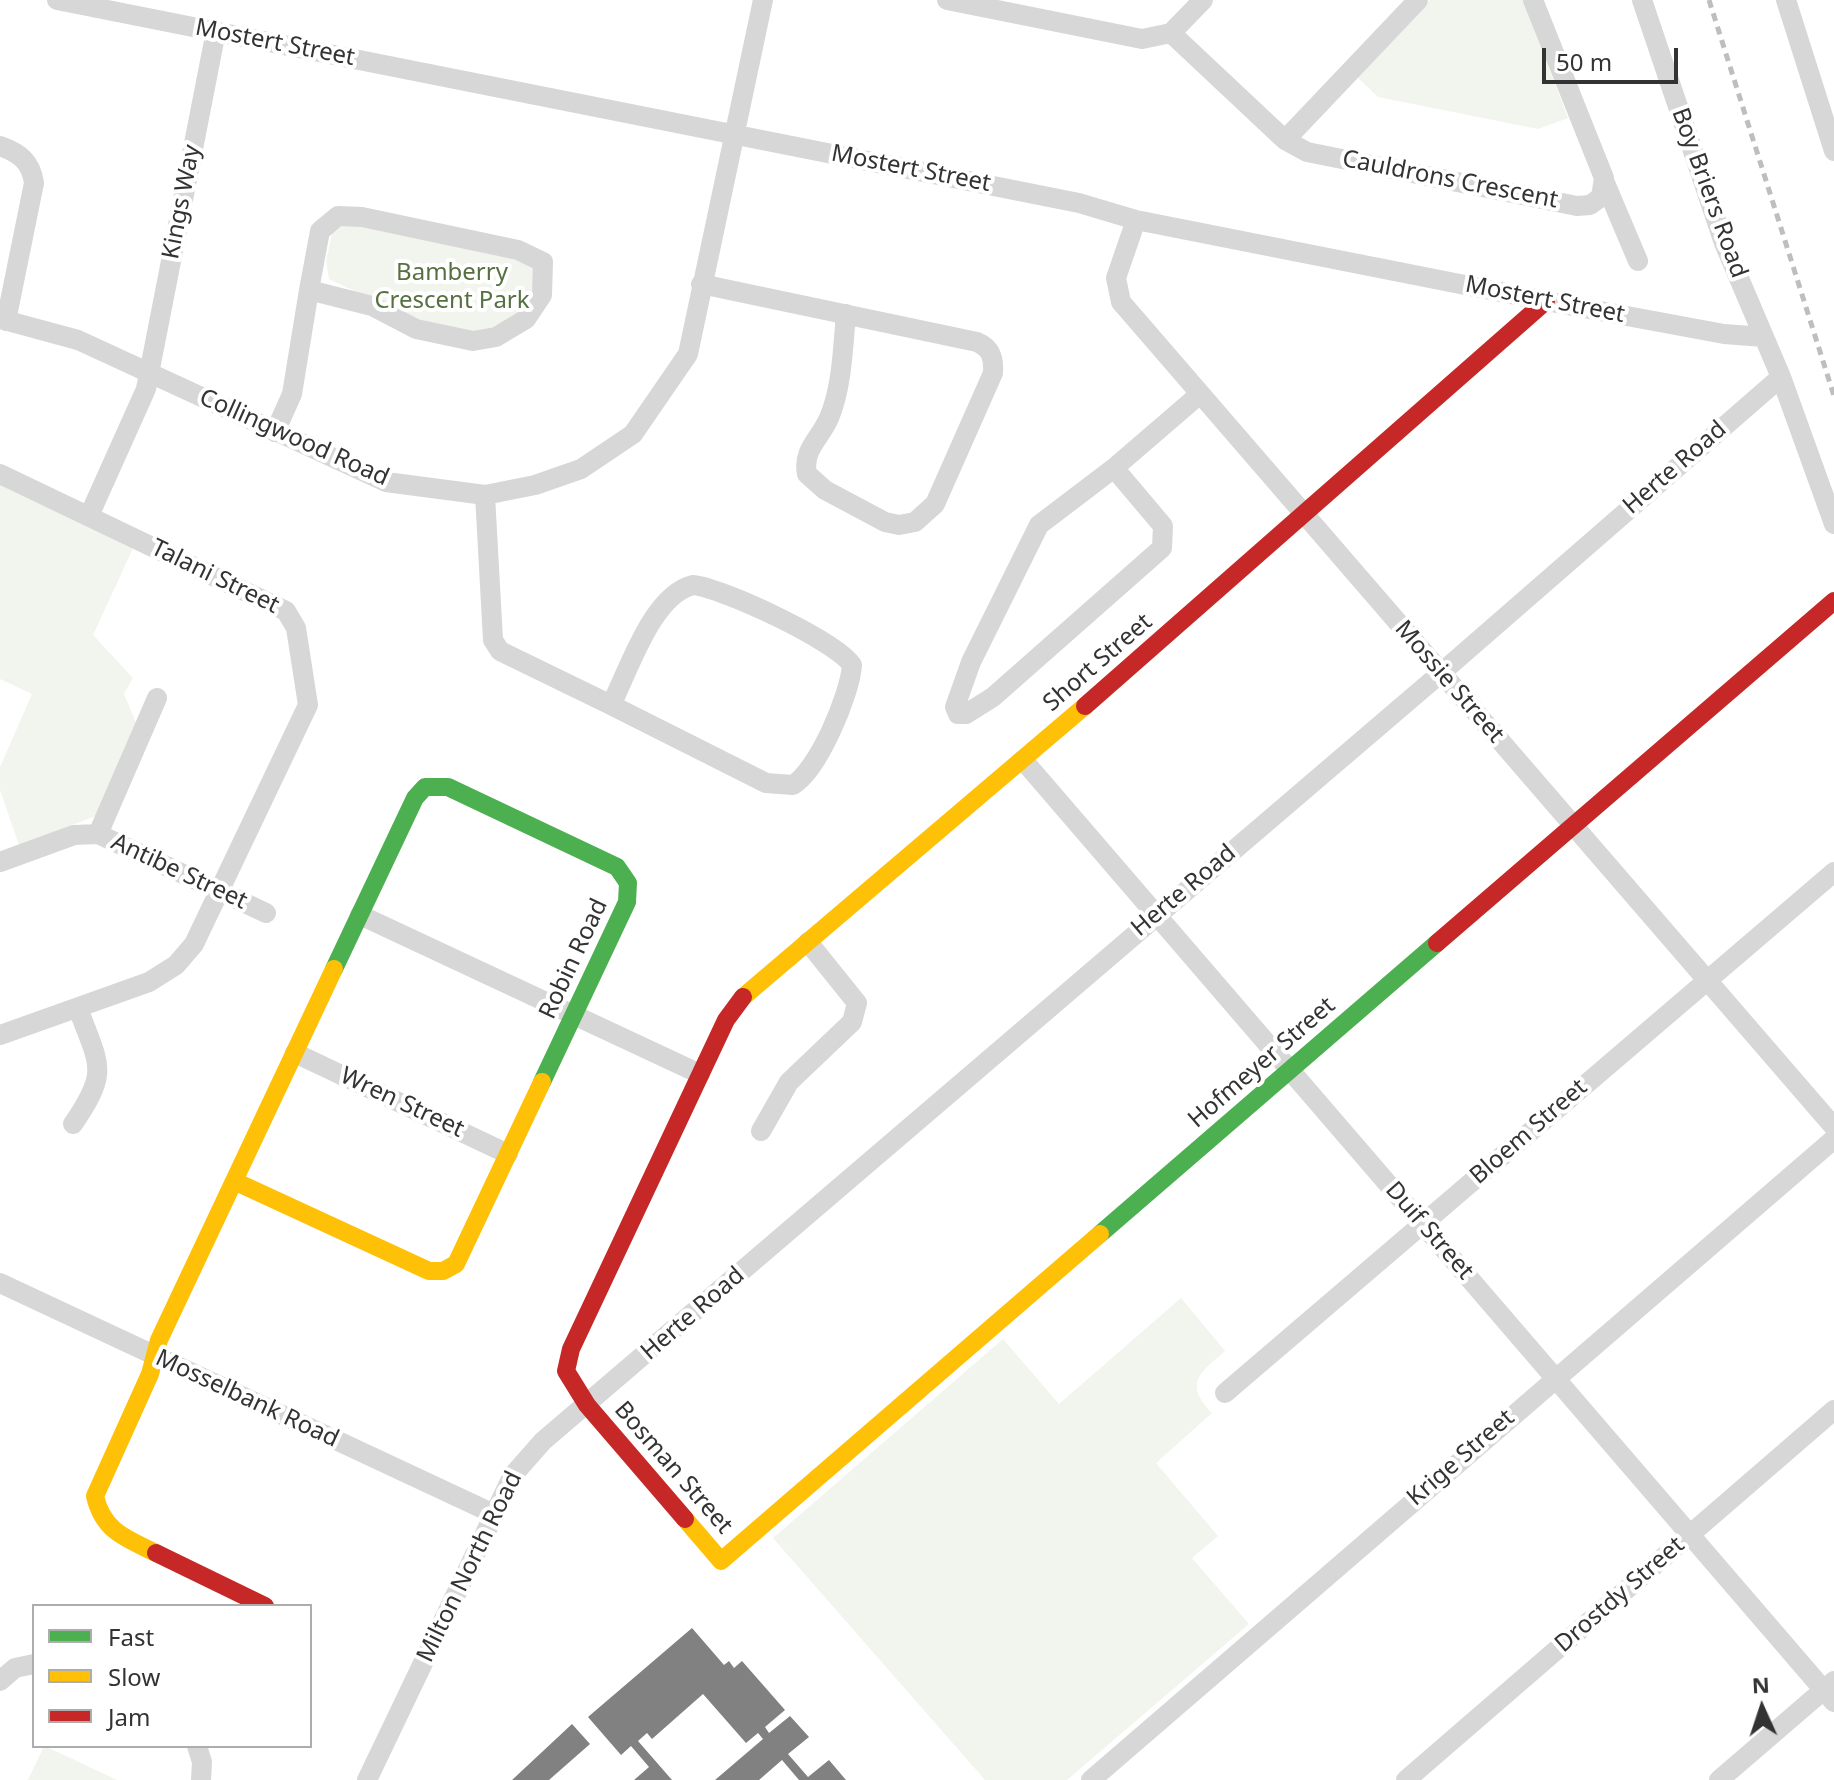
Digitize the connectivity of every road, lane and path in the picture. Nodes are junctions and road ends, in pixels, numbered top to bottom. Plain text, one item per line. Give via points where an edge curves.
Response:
1 (57, 0) edge
2 (763, 0) edge
3 (947, 0) edge
4 (1203, 0) edge
5 (1418, 0) edge
6 (1533, 0) edge
7 (1642, 0) edge
8 (1786, 0) edge
9 (216, 31) junction
10 (1171, 33) junction
11 (734, 134) junction
12 (1285, 140) junction
13 (0, 146) edge
14 (1834, 151) edge
15 (1605, 183) junction
16 (1136, 220) junction
17 (1638, 261) dead end
18 (701, 284) junction
19 (309, 290) junction
20 (1546, 301) junction
21 (846, 314) junction
22 (3, 320) edge
23 (1764, 337) junction
24 (150, 372) junction
25 (1781, 377) junction
26 (1200, 394) junction
27 (275, 432) junction
28 (1114, 468) junction
29 (0, 474) edge
30 (485, 495) junction
31 (1305, 515) junction
32 (89, 516) junction
33 (1834, 524) edge
34 (1834, 601) edge
35 (1441, 673) junction
36 (157, 698) dead end
37 (611, 705) junction
38 (1023, 760) junction
39 (1573, 826) junction
40 (98, 834) junction
41 (0, 862) edge
42 (1834, 872) edge
43 (220, 891) junction
44 (266, 913) dead end
45 (360, 915) junction
46 (1156, 915) junction
47 (808, 942) junction
48 (1707, 980) junction
49 (78, 1008) junction
50 (574, 1015) junction
51 (0, 1035) edge
52 (295, 1053) junction
53 (1290, 1070) junction
54 (700, 1074) junction
55 (73, 1124) dead end
56 (1834, 1127) edge
57 (761, 1131) dead end
58 (1834, 1139) edge
59 (508, 1154) junction
60 (234, 1181) junction
61 (1422, 1224) junction
62 (1, 1285) edge
63 (155, 1355) junction
64 (1554, 1377) junction
65 (1225, 1393) dead end
66 (587, 1405) junction
67 (1834, 1410) edge
68 (494, 1514) junction
69 (1690, 1535) junction
70 (721, 1561) joint
71 (261, 1604) edge
72 (32, 1664) edge
73 (0, 1681) edge
74 (1830, 1691) edge
75 (198, 1748) edge
76 (201, 1780) edge
77 (367, 1780) edge
78 (1091, 1780) edge
79 (1406, 1780) edge
80 (1719, 1780) edge

1 - 9 street, Mostert Street
2 - 11 street, Collingwood Road
3 - 10 street via 1142,39
4 - 10 street
5 - 12 street
6 - 15 street
7 - 23 street, Boy Briers Road via 1724,243
8 - 14 street
9 - 11 street, Mostert Street
9 - 24 street, Kings Way
10 - 12 street, Cauldrons Crescent
11 - 16 street, Mostert Street via 1079,203
11 - 18 street, Collingwood Road
12 - 15 street, Cauldrons Crescent via 1307,152 1577,206 1596,202
13 - 22 street via 28,163 34,183
15 - 17 street
16 - 20 street, Mostert Street
16 - 26 street, Mossie Street via 1116,278 1118,296
18 - 21 street
18 - 30 street, Collingwood Road via 688,354 633,434 581,469
19 - 19 street via 320,231 338,216 518,250 543,262 545,276 542,295 526,319 496,337 473,341 416,329 372,306
19 - 27 street via 292,394
20 - 23 street, Mostert Street
20 - 31 street, Short Street
21 - 21 street via 977,342 993,358 993,373 935,504 915,522 885,522 825,490 807,474 809,448 829,418
22 - 24 street, Collingwood Road via 78,340
23 - 25 street, Boy Briers Road
24 - 27 street, Collingwood Road
24 - 32 street, Kings Way
25 - 33 street, Boy Briers Road
25 - 35 street, Herte Road
26 - 28 street
26 - 31 street, Mossie Street
27 - 30 street, Collingwood Road via 386,482
28 - 28 street via 1163,526 1162,548 993,697 958,714 955,707 971,662 1039,525
29 - 32 street, Talani Street
30 - 37 street via 493,640 500,651
31 - 35 street, Mossie Street
31 - 38 street, Short Street
32 - 43 street, Talani Street via 279,607 294,622 308,705
34 - 39 street, Hofmeyer Street
35 - 39 street, Mossie Street
35 - 46 street, Herte Road
36 - 40 street
37 - 37 street via 766,783 787,786 811,770 849,686 852,665 834,647 722,593 693,585 671,595 658,609
38 - 46 street, Duif Street
38 - 47 street, Short Street
39 - 48 street, Mossie Street
39 - 53 street, Hofmeyer Street
40 - 41 street, Antibe Street via 74,835
40 - 43 street, Antibe Street
42 - 48 street, Bloem Street
43 - 44 street, Antibe Street
43 - 49 street, Talani Street via 194,944 176,965 149,982
45 - 50 street
45 - 50 street, Robin Road via 415,798 425,787 448,787 617,867 625,876 630,887 627,902
45 - 52 street, Robin Road
46 - 53 street, Duif Street
46 - 66 street, Herte Road
47 - 54 street, Short Street via 742,998
47 - 57 street via 857,1003 857,1011 789,1082
48 - 56 street, Mossie Street
48 - 61 street, Bloem Street
49 - 51 street, Talani Street
49 - 55 street via 99,1077
50 - 54 street
50 - 59 street, Robin Road
52 - 59 street, Wren Street
52 - 60 street, Robin Road
53 - 61 street, Duif Street
53 - 70 street, Hofmeyer Street
54 - 66 street via 571,1349 567,1377
58 - 64 street, Krige Street
59 - 60 street, Robin Road via 460,1257 449,1269 437,1272
60 - 63 street, Robin Road
61 - 64 street, Duif Street
61 - 65 street, Bloem Street
62 - 63 street, Mosselbank Road
63 - 68 street, Mosselbank Road
63 - 71 street, Robin Road via 97,1486 100,1517 121,1536
64 - 69 street, Duif Street
64 - 78 street, Krige Street
66 - 68 street, Milton North Road via 520,1465
66 - 70 street, Bosman Street
67 - 69 street, Drostdy Street
68 - 77 street, Milton North Road
69 - 74 street, Duif Street
69 - 79 street, Drostdy Street
72 - 73 street via 15,1668
74 - 80 street
75 - 76 street

